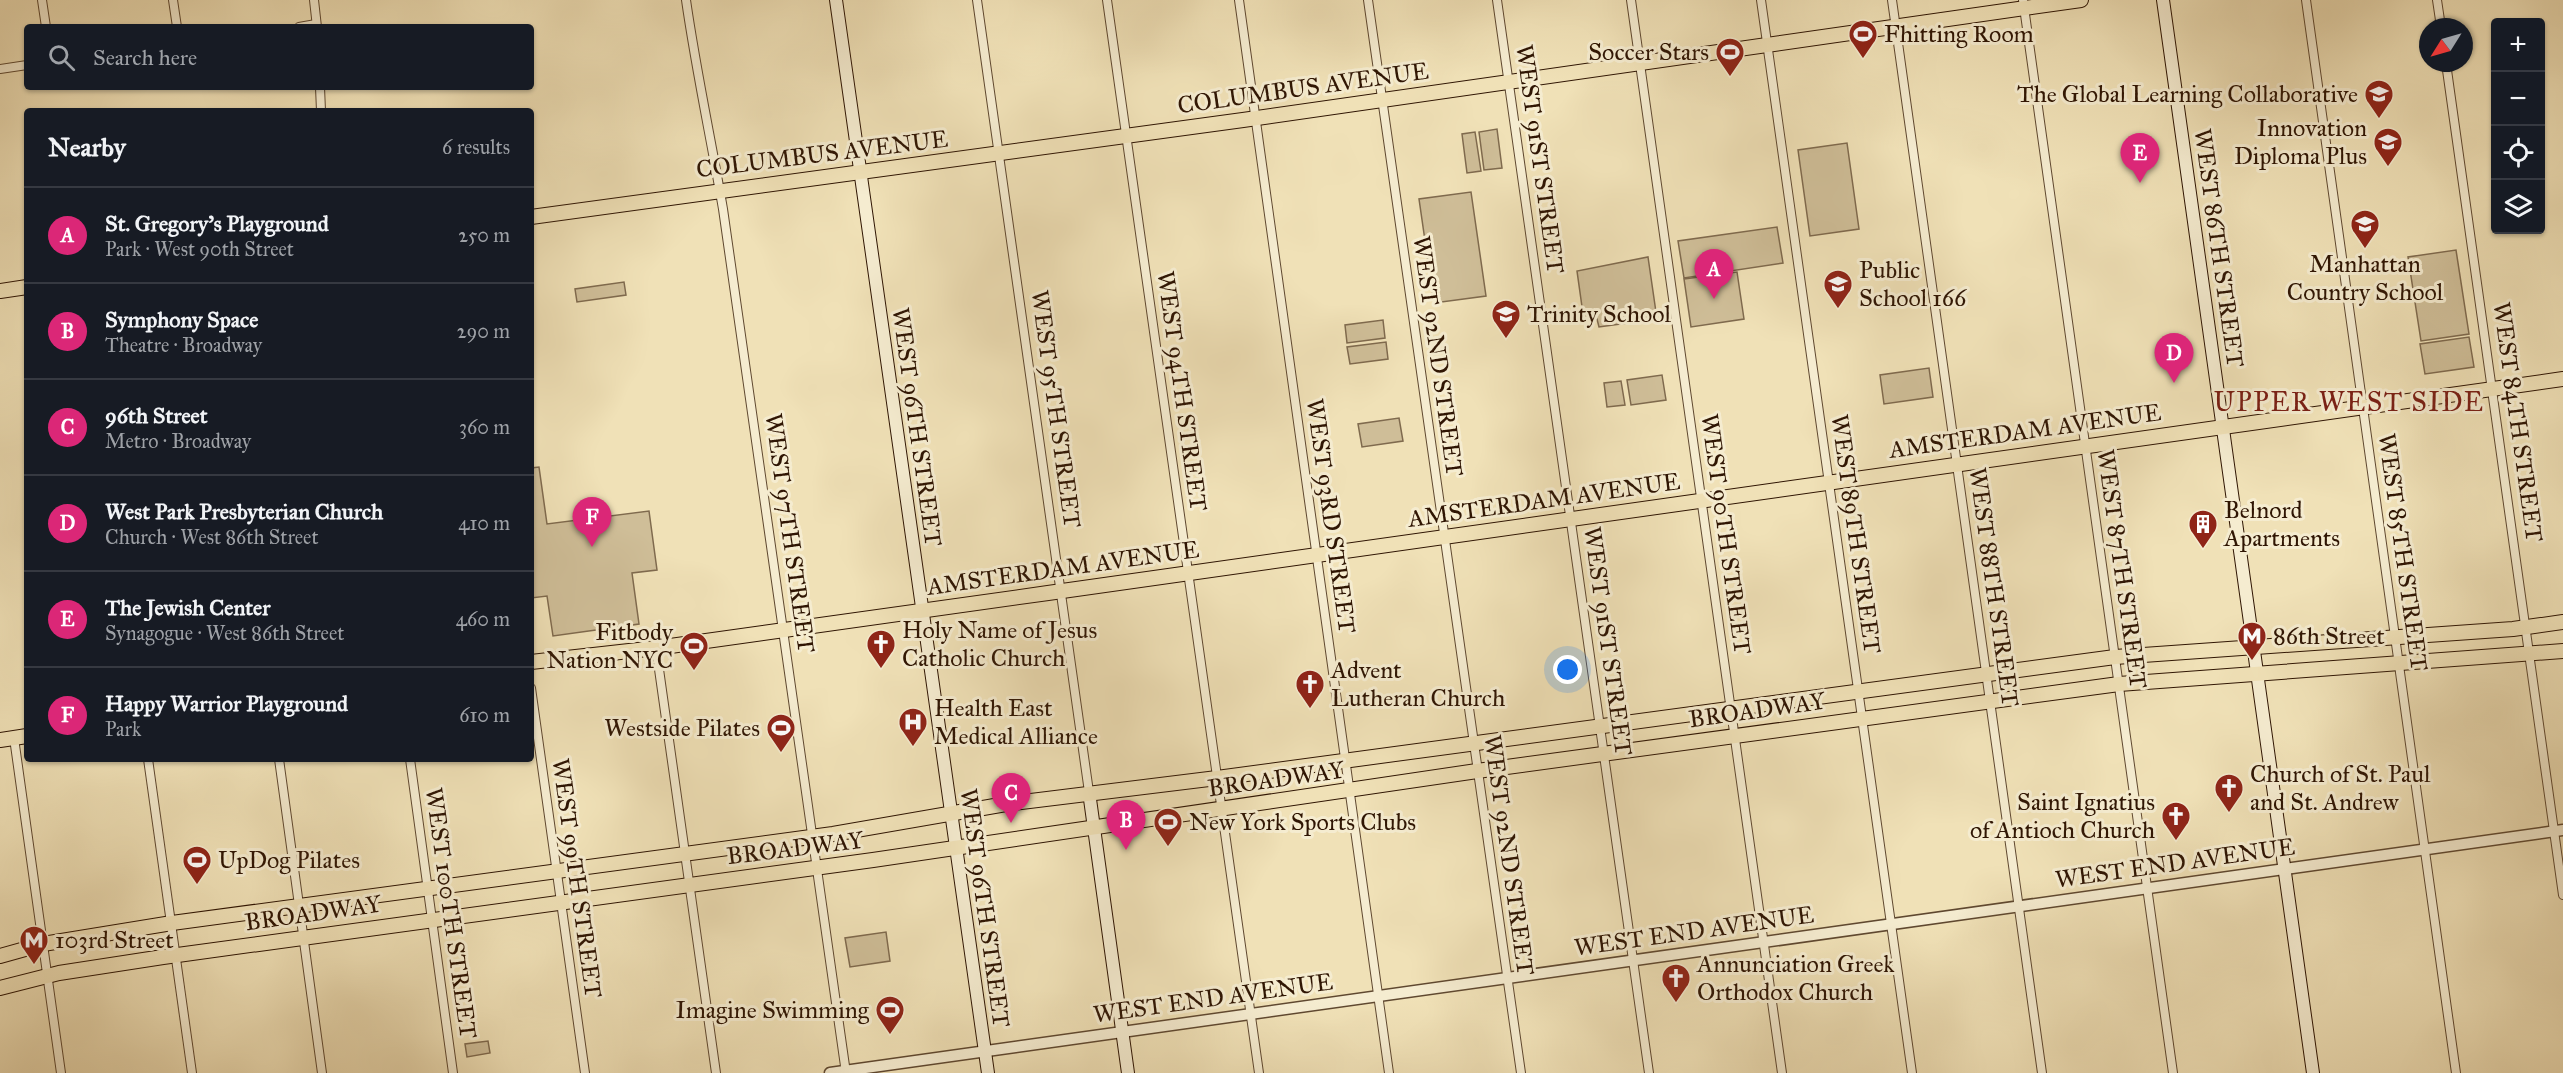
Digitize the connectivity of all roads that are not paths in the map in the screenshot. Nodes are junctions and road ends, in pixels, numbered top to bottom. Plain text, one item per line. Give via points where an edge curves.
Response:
1 (42, 0) edge
2 (173, 0) edge
3 (314, 0) edge
4 (686, 0) edge
5 (836, 0) edge
6 (977, 0) edge
7 (1107, 0) edge
8 (1239, 0) edge
9 (1368, 0) edge
10 (1497, 0) edge
11 (1631, 0) edge
12 (1761, 0) edge
13 (1892, 0) edge
14 (2081, 0) edge
15 (2163, 0) edge
16 (2306, 0) edge
17 (2437, 0) edge
18 (2023, 4) edge
19 (2440, 18) edge
20 (46, 24) edge
21 (177, 24) edge
22 (316, 24) edge
23 (1896, 26) junction
24 (1767, 45) junction
25 (1640, 64) junction
26 (24, 65) edge
27 (0, 69) edge
28 (2447, 72) edge
29 (1509, 81) junction
30 (320, 90) edge
31 (1382, 99) junction
32 (321, 108) edge
33 (1256, 118) junction
34 (1126, 135) junction
35 (999, 153) junction
36 (860, 172) junction
37 (720, 190) junction
38 (534, 217) edge
39 (24, 287) edge
40 (0, 291) edge
41 (2563, 379) edge
42 (2493, 388) junction
43 (2363, 406) junction
44 (2223, 426) junction
45 (2085, 446) junction
46 (1958, 464) junction
47 (1830, 481) junction
48 (1701, 499) junction
49 (1570, 518) junction
50 (1444, 537) junction
51 (1316, 555) junction
52 (1188, 573) junction
53 (1061, 591) junction
54 (922, 610) junction
55 (2563, 622) edge
56 (2527, 627) junction
57 (784, 629) junction
58 (2395, 638) junction
59 (2253, 647) junction
60 (656, 648) junction
61 (2563, 651) edge
62 (2530, 655) junction
63 (2115, 657) junction
64 (534, 662) edge
65 (2399, 664) junction
66 (1986, 674) junction
67 (2258, 674) junction
68 (2119, 684) junction
69 (1859, 692) junction
70 (1990, 701) junction
71 (1731, 709) junction
72 (534, 710) edge
73 (1863, 718) junction
74 (1600, 726) junction
75 (1735, 736) junction
76 (21, 737) edge
77 (0, 740) edge
78 (1473, 743) junction
79 (1604, 754) junction
80 (1345, 760) junction
81 (148, 762) edge
82 (279, 762) edge
83 (410, 762) edge
84 (1477, 771) junction
85 (1217, 778) junction
86 (1350, 791) junction
87 (1089, 792) junction
88 (1221, 809) junction
89 (950, 812) junction
90 (1094, 829) junction
91 (2559, 830) edge
92 (813, 837) junction
93 (954, 849) junction
94 (2425, 849) junction
95 (685, 854) junction
96 (817, 867) junction
97 (2284, 869) junction
98 (556, 872) junction
99 (689, 884) junction
100 (428, 888) junction
101 (2147, 888) junction
102 (2563, 895) edge
103 (560, 902) junction
104 (299, 905) junction
105 (2019, 907) junction
106 (432, 919) junction
107 (172, 923) junction
108 (1890, 924) junction
109 (304, 937) junction
110 (1764, 942) junction
111 (43, 944) junction
112 (176, 955) junction
113 (0, 956) edge
114 (1633, 960) junction
115 (47, 975) junction
116 (1507, 978) junction
117 (0, 988) edge
118 (1378, 996) junction
119 (1251, 1014) junction
120 (1121, 1033) junction
121 (985, 1052) junction
122 (846, 1072) edge
123 (61, 1073) edge
124 (192, 1073) edge
125 (322, 1073) edge
126 (453, 1073) edge
127 (585, 1073) edge
128 (716, 1073) edge
129 (831, 1073) edge
130 (988, 1073) edge
131 (1128, 1073) edge
132 (1259, 1073) edge
133 (1389, 1073) edge
134 (1521, 1073) edge
135 (1649, 1073) edge
136 (1782, 1073) edge
137 (1912, 1073) edge
138 (2042, 1073) edge
139 (2173, 1073) edge
140 (2313, 1073) edge
141 (2456, 1073) edge

1 - 20 street
2 - 21 street
3 - 22 street
4 - 37 street, WEST 97TH STREET via 697,80
5 - 36 main road, WEST 96TH STREET
6 - 35 street, WEST 95TH STREET
7 - 34 street, WEST 94TH STREET
8 - 33 street, WEST 93RD STREET
9 - 31 street, WEST 92ND STREET
10 - 29 street, WEST 91ST STREET
11 - 25 street, WEST 90TH STREET
12 - 24 street, WEST 89TH STREET
13 - 23 street, WEST 88TH STREET
14 - 18 main road, COLUMBUS AVENUE
15 - 44 main road, WEST 86TH STREET
16 - 43 street, WEST 85TH STREET
17 - 19 street
18 - 23 main road, COLUMBUS AVENUE
18 - 45 street, WEST 87TH STREET
23 - 24 main road, COLUMBUS AVENUE
23 - 46 street, WEST 88TH STREET
24 - 25 main road, COLUMBUS AVENUE
24 - 47 street, WEST 89TH STREET
25 - 29 main road, COLUMBUS AVENUE
25 - 48 street, WEST 90TH STREET
26 - 27 street
28 - 42 street, WEST 84TH STREET
29 - 31 main road, COLUMBUS AVENUE
29 - 49 street, WEST 91ST STREET
30 - 32 street
31 - 33 main road, COLUMBUS AVENUE
31 - 50 street, WEST 92ND STREET
33 - 34 main road, COLUMBUS AVENUE
33 - 51 street, WEST 93RD STREET
34 - 35 main road, COLUMBUS AVENUE
34 - 52 street, WEST 94TH STREET
35 - 36 main road, COLUMBUS AVENUE
35 - 53 street, WEST 95TH STREET
36 - 37 main road, COLUMBUS AVENUE
36 - 54 main road, WEST 96TH STREET
37 - 38 main road, COLUMBUS AVENUE
37 - 57 street, WEST 97TH STREET
39 - 40 main road
41 - 42 main road, AMSTERDAM AVENUE
42 - 43 main road, AMSTERDAM AVENUE
42 - 56 street, WEST 84TH STREET
43 - 44 main road, AMSTERDAM AVENUE
43 - 58 street, WEST 85TH STREET
44 - 45 main road, AMSTERDAM AVENUE
44 - 59 main road, WEST 86TH STREET
45 - 46 main road, AMSTERDAM AVENUE
45 - 63 street, WEST 87TH STREET
46 - 47 main road, AMSTERDAM AVENUE
46 - 66 street, WEST 88TH STREET
47 - 48 main road, AMSTERDAM AVENUE
47 - 69 street, WEST 89TH STREET
48 - 49 main road, AMSTERDAM AVENUE
48 - 71 street, WEST 90TH STREET
49 - 50 main road, AMSTERDAM AVENUE
49 - 74 street, WEST 91ST STREET
50 - 51 main road, AMSTERDAM AVENUE
50 - 78 street, WEST 92ND STREET
51 - 52 main road, AMSTERDAM AVENUE
51 - 80 street, WEST 93RD STREET
52 - 53 main road, AMSTERDAM AVENUE
52 - 85 street, WEST 94TH STREET
53 - 54 main road, AMSTERDAM AVENUE
53 - 87 street, WEST 95TH STREET
54 - 57 main road, AMSTERDAM AVENUE
54 - 89 main road, WEST 96TH STREET
55 - 56 main road, BROADWAY
56 - 58 main road, BROADWAY
56 - 62 street, WEST 84TH STREET
57 - 60 main road, AMSTERDAM AVENUE
57 - 92 street, WEST 97TH STREET
58 - 59 main road, BROADWAY
58 - 65 street, WEST 85TH STREET
59 - 63 main road, BROADWAY
59 - 67 main road, WEST 86TH STREET
60 - 64 main road, AMSTERDAM AVENUE
60 - 95 street
61 - 62 main road, BROADWAY
62 - 65 main road, BROADWAY
62 - 91 street, WEST 84TH STREET
63 - 66 main road, BROADWAY
63 - 68 street, WEST 87TH STREET
65 - 67 main road, BROADWAY
65 - 94 street, WEST 85TH STREET
66 - 69 main road, BROADWAY
66 - 70 street, WEST 88TH STREET
67 - 68 main road, BROADWAY
67 - 97 main road, WEST 86TH STREET
68 - 70 main road, BROADWAY
68 - 101 street, WEST 87TH STREET
69 - 71 main road, BROADWAY
69 - 73 street, WEST 89TH STREET
70 - 73 main road, BROADWAY
70 - 105 street, WEST 88TH STREET
71 - 74 main road, BROADWAY
71 - 75 street, WEST 90TH STREET
72 - 98 street, WEST 99TH STREET
73 - 75 main road, BROADWAY
73 - 108 street, WEST 89TH STREET
74 - 78 main road, BROADWAY
74 - 79 street, WEST 91ST STREET
75 - 79 main road, BROADWAY
75 - 110 street, WEST 90TH STREET
76 - 77 main road
76 - 111 street
78 - 80 main road, BROADWAY
78 - 84 street, WEST 92ND STREET
79 - 84 main road, BROADWAY
79 - 114 street, WEST 91ST STREET
80 - 85 main road, BROADWAY
80 - 86 street, WEST 93RD STREET
81 - 107 street
82 - 104 street
83 - 100 street, WEST 100TH STREET
84 - 86 main road, BROADWAY
84 - 116 street, WEST 92ND STREET
85 - 87 main road, BROADWAY
85 - 88 street, WEST 94TH STREET
86 - 88 main road, BROADWAY
86 - 118 street, WEST 93RD STREET
87 - 89 main road, BROADWAY
87 - 90 main road, WEST 95TH STREET
88 - 90 main road, BROADWAY
88 - 119 street, WEST 94TH STREET
89 - 92 main road, BROADWAY
89 - 93 main road, WEST 96TH STREET
90 - 93 main road, BROADWAY
90 - 120 main road, WEST 95TH STREET
91 - 94 street, WEST END AVENUE
91 - 102 street, WEST 84TH STREET
92 - 95 main road, BROADWAY
92 - 96 street, WEST 97TH STREET
93 - 96 main road, BROADWAY
93 - 121 main road, WEST 96TH STREET
94 - 97 street, WEST END AVENUE
94 - 141 street, WEST 85TH STREET
95 - 98 main road, BROADWAY
95 - 99 street
96 - 99 main road, BROADWAY
96 - 122 street, WEST 97TH STREET
97 - 101 street, WEST END AVENUE
97 - 140 main road, WEST 86TH STREET
98 - 100 main road, BROADWAY
98 - 103 street, WEST 99TH STREET
99 - 103 main road, BROADWAY
99 - 128 street
100 - 104 main road, BROADWAY
100 - 106 street, WEST 100TH STREET
101 - 105 street, WEST END AVENUE
101 - 139 street, WEST 87TH STREET
103 - 106 main road, BROADWAY
103 - 127 street, WEST 99TH STREET
104 - 107 main road, BROADWAY
104 - 109 street
105 - 108 street, WEST END AVENUE
105 - 138 street, WEST 88TH STREET
106 - 109 main road, BROADWAY
106 - 126 street, WEST 100TH STREET
107 - 111 main road, BROADWAY
107 - 112 street
108 - 110 street, WEST END AVENUE
108 - 137 street, WEST 89TH STREET
109 - 112 main road, BROADWAY
109 - 125 street
110 - 114 street, WEST END AVENUE
110 - 136 street, WEST 90TH STREET
111 - 113 main road, BROADWAY
111 - 115 street
112 - 115 main road, BROADWAY
112 - 124 street
114 - 116 street, WEST END AVENUE
114 - 135 street, WEST 91ST STREET
115 - 117 main road, BROADWAY
115 - 123 street
116 - 118 street, WEST END AVENUE
116 - 134 street, WEST 92ND STREET
118 - 119 street, WEST END AVENUE
118 - 133 street, WEST 93RD STREET
119 - 120 street, WEST END AVENUE
119 - 132 street, WEST 94TH STREET
120 - 121 street, WEST END AVENUE
120 - 131 main road, WEST 95TH STREET
121 - 122 street, WEST END AVENUE
121 - 130 main road, WEST 96TH STREET
122 - 129 street, WEST END AVENUE

